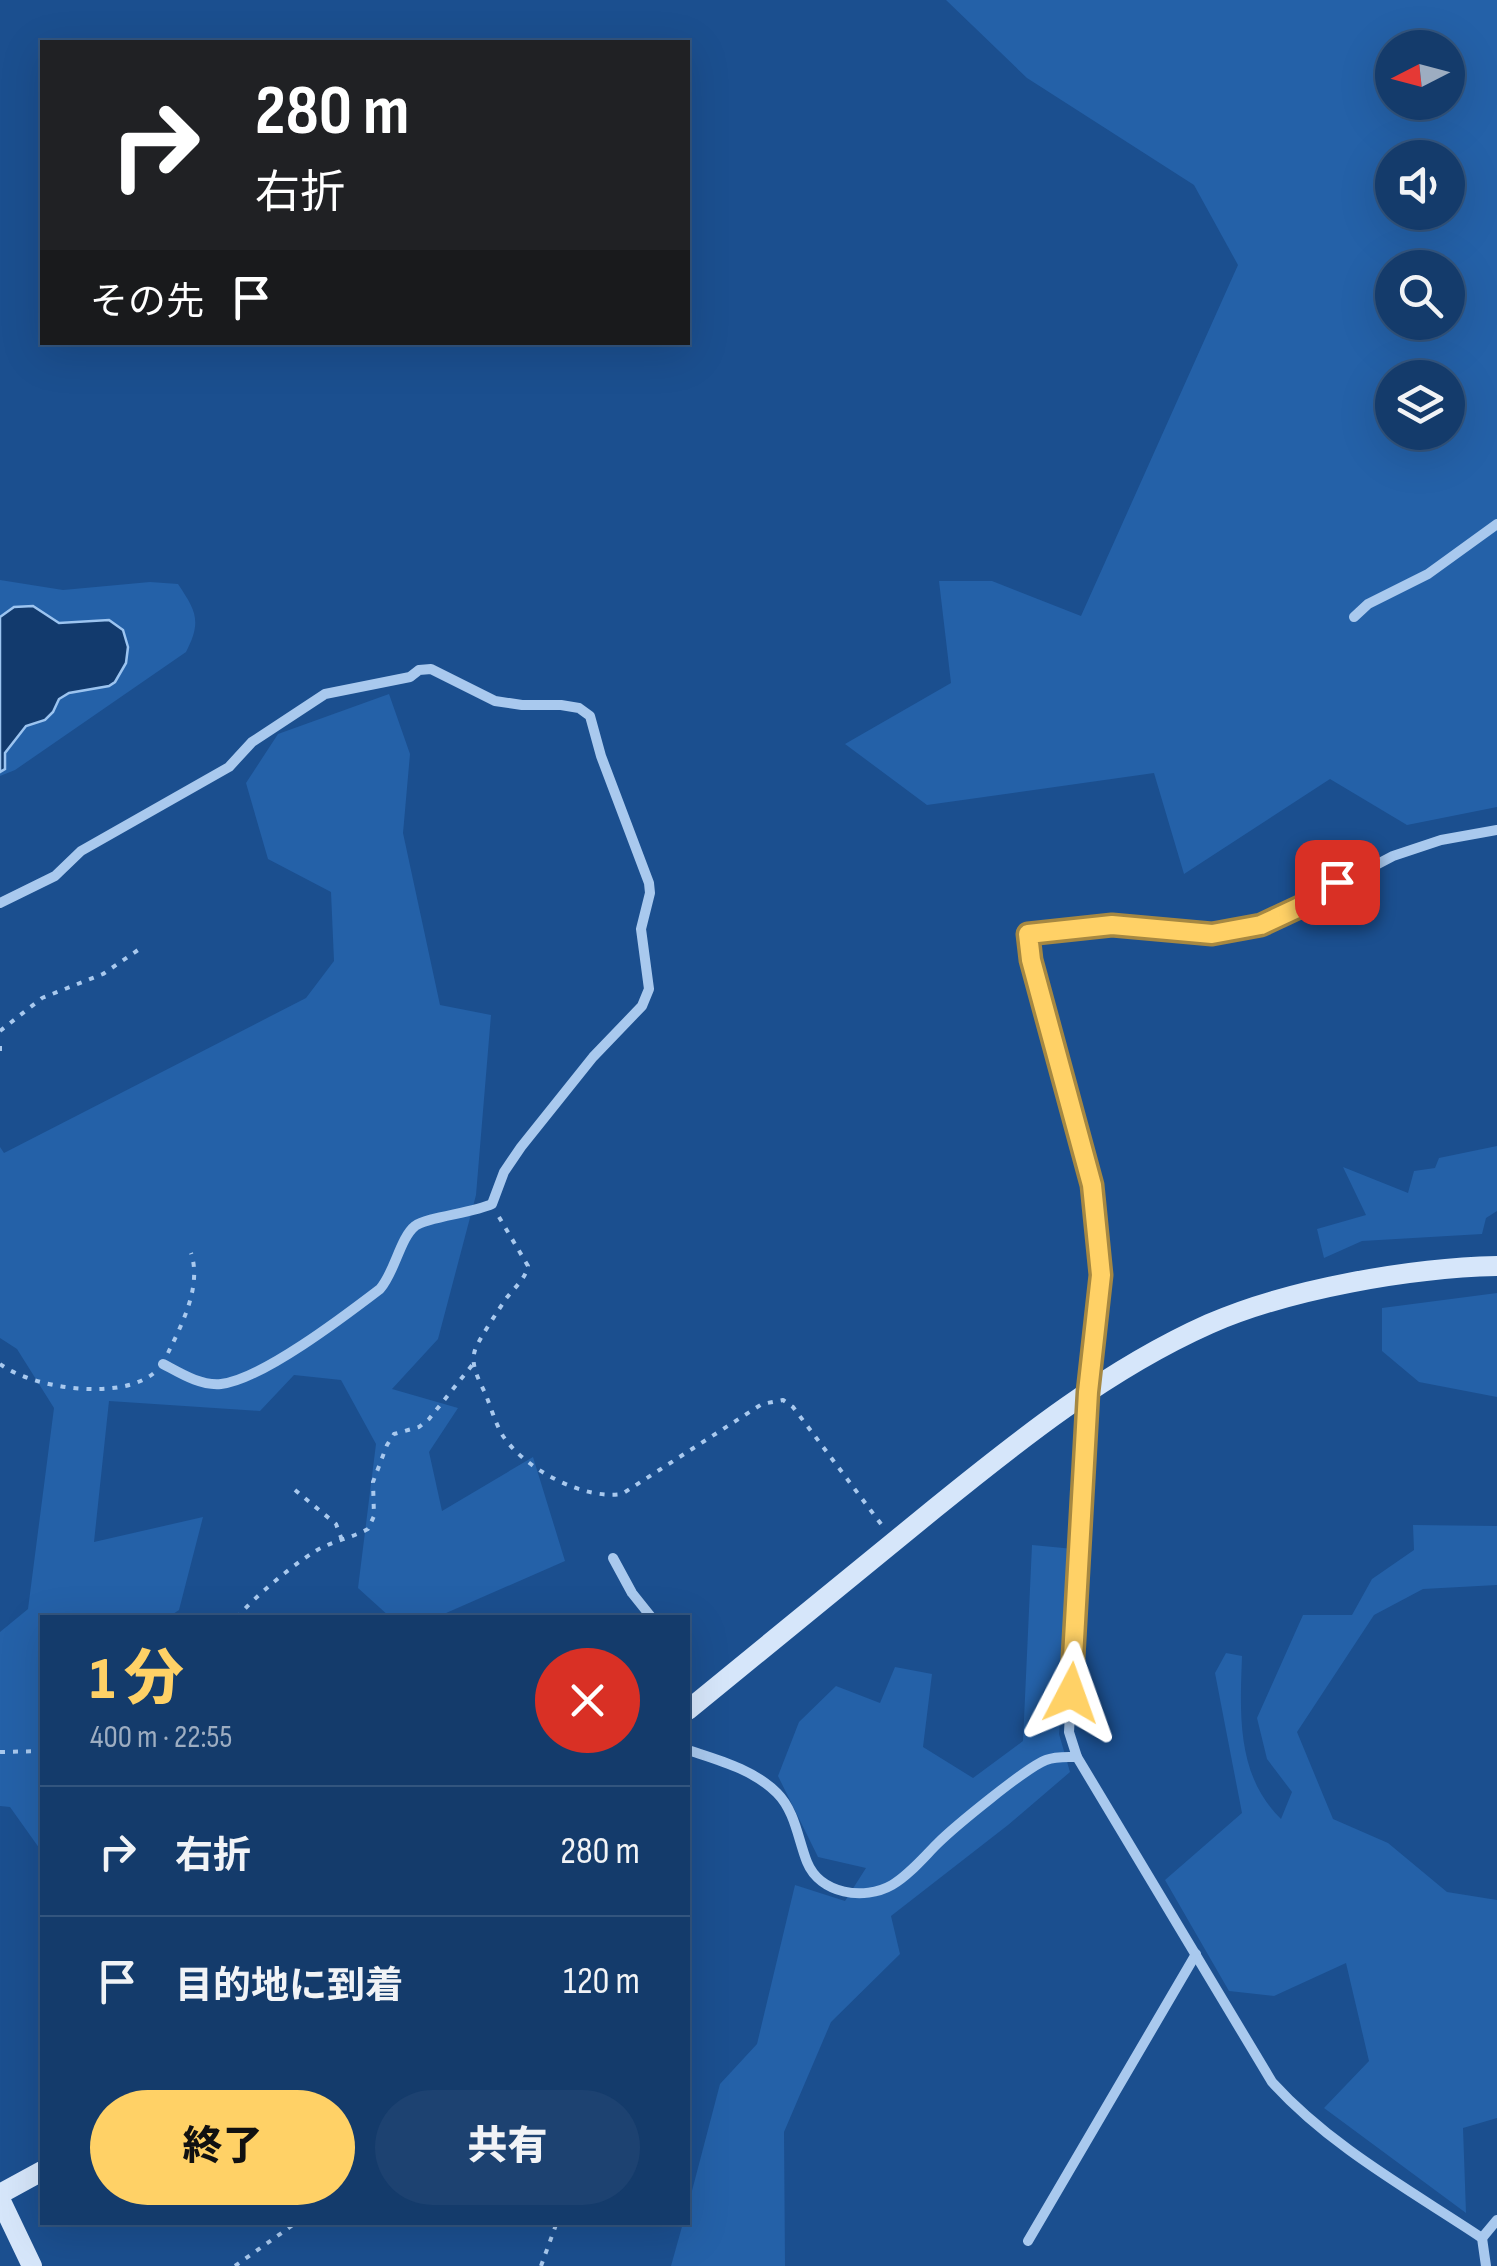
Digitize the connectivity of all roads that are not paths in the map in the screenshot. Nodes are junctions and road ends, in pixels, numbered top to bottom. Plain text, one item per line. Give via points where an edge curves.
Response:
1 (1497, 524) edge
2 (1354, 618) dead end
3 (1497, 830) edge
4 (0, 903) edge
5 (1497, 1266) edge
6 (162, 1364) road end
7 (1088, 1392) junction
8 (613, 1558) dead end
9 (650, 1615) edge
10 (690, 1708) edge
11 (690, 1751) edge
12 (1077, 1758) junction
13 (1196, 1954) junction
14 (40, 2172) edge
15 (0, 2196) edge
16 (1497, 2220) edge
17 (1482, 2238) junction
18 (1028, 2240) dead end
19 (32, 2266) edge
20 (1486, 2266) edge

1 - 2 street
3 - 7 street via 1393,856 1261,925 1212,934 1112,925 1028,934 1092,1185 1101,1275
4 - 6 street via 229,767 252,742 325,694 431,669 496,700 579,708 590,716 649,883 641,929 649,989 642,1006 521,1147 492,1204 419,1224 380,1289 242,1378 206,1383
5 - 7 street via 1339,1286 1262,1306 1210,1324
7 - 10 street
7 - 12 street via 1069,1732
8 - 9 street
11 - 12 street via 732,1765 778,1794 819,1882 842,1892 888,1888 1044,1760
12 - 13 street
13 - 17 street via 1272,2082 1298,2110
13 - 18 street
14 - 15 street
15 - 19 street
16 - 17 street
17 - 20 street

